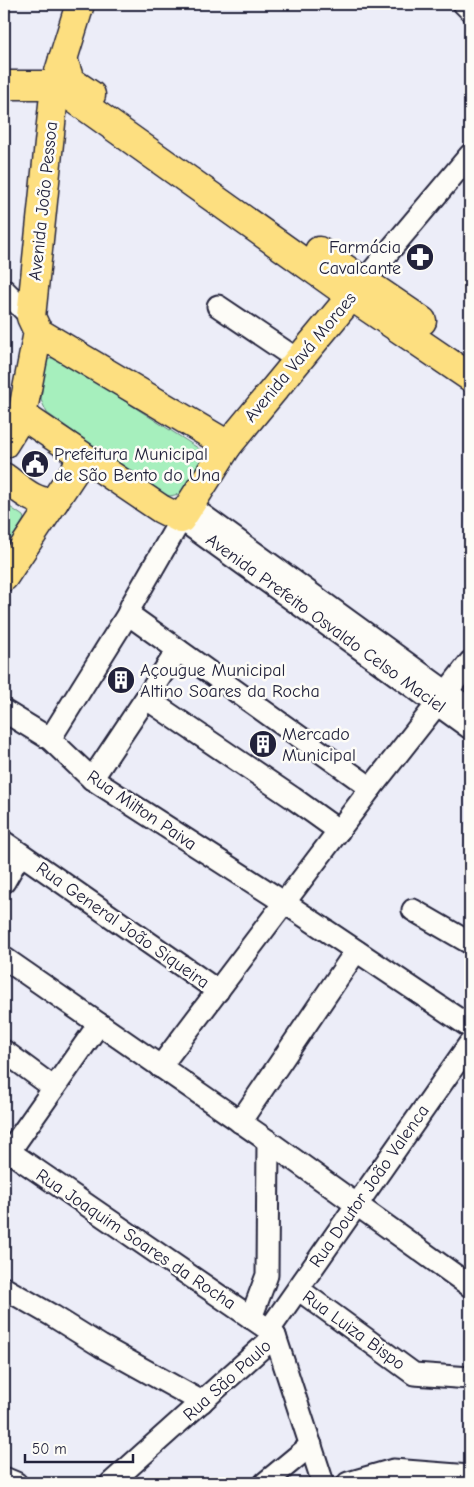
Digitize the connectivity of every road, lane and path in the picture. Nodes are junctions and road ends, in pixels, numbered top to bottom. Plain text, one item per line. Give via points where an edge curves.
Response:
1 (80, 4) edge
2 (464, 4) edge
3 (470, 10) edge
4 (63, 60) junction
5 (4, 85) edge
6 (55, 85) junction
7 (470, 155) edge
8 (357, 289) junction
9 (4, 290) edge
10 (218, 306) dead end
11 (34, 324) junction
12 (470, 354) edge
13 (298, 360) junction
14 (470, 377) edge
15 (22, 415) junction
16 (4, 444) edge
17 (228, 445) junction
18 (83, 458) junction
19 (4, 477) edge
20 (4, 488) edge
21 (54, 502) junction
22 (186, 512) junction
23 (39, 524) junction
24 (4, 577) edge
25 (128, 614) junction
26 (178, 650) junction
27 (470, 662) edge
28 (442, 698) junction
29 (147, 699) junction
30 (470, 709) edge
31 (4, 711) edge
32 (470, 728) edge
33 (50, 740) junction
34 (92, 779) junction
35 (371, 788) junction
36 (339, 831) junction
37 (12, 848) edge
38 (4, 882) edge
39 (285, 903) junction
40 (413, 910) dead end
41 (467, 936) edge
42 (356, 951) junction
43 (4, 958) edge
44 (218, 990) junction
45 (99, 1024) junction
46 (470, 1027) edge
47 (470, 1043) edge
48 (4, 1051) edge
49 (160, 1067) junction
50 (54, 1088) junction
51 (240, 1122) junction
52 (268, 1141) junction
53 (6, 1150) edge
54 (356, 1205) junction
55 (470, 1286) edge
56 (4, 1288) edge
57 (298, 1289) junction
58 (265, 1328) junction
59 (470, 1378) edge
60 (202, 1402) junction
61 (311, 1445) junction
62 (470, 1476) edge
63 (4, 1478) edge
64 (16, 1483) edge
65 (111, 1483) edge
66 (265, 1483) edge
67 (323, 1483) edge
68 (348, 1483) edge

1 - 4 main road, Avenida João Pessoa
2 - 3 street
4 - 6 main road, Avenida João Pessoa
4 - 8 main road via 70,81
5 - 6 main road
6 - 8 main road
6 - 11 main road, Avenida João Pessoa
7 - 8 street, Avenida Vavá Moraes
8 - 12 main road
8 - 13 main road, Avenida Vavá Moraes
8 - 14 main road
9 - 11 street
10 - 13 street
11 - 15 main road, Avenida João Pessoa
11 - 17 main road
13 - 17 main road, Avenida Vavá Moraes
15 - 16 main road
15 - 18 main road
17 - 22 main road, Avenida Vavá Moraes
18 - 21 main road
18 - 22 main road via 161,509
19 - 21 main road via 36,500
20 - 23 main road via 34,509 39,516
21 - 23 main road
22 - 25 street
22 - 28 street, Avenida Prefeito Osvaldo Celso Maciel
23 - 24 main road
25 - 26 street
25 - 33 street
26 - 29 street
26 - 35 street
27 - 28 street
28 - 30 street, Avenida Prefeito Osvaldo Celso Maciel
28 - 32 street, Avenida Prefeito Osvaldo Celso Maciel
28 - 35 street
29 - 34 street
29 - 36 street
31 - 33 street, Rua Milton Paiva
33 - 34 street, Rua Milton Paiva
34 - 39 street, Rua Milton Paiva
35 - 36 street
36 - 39 street
37 - 38 street
37 - 44 street, Rua General João Siqueira
39 - 42 street, Rua Milton Paiva
39 - 44 street
40 - 41 street
42 - 46 street, Rua Milton Paiva
42 - 51 street
43 - 45 street
44 - 49 street
45 - 49 street
45 - 50 street
47 - 54 street, Rua Doutor João Valenca
48 - 50 street
49 - 51 street
50 - 53 street
51 - 52 street
52 - 54 street
52 - 58 street
53 - 58 street, Rua Joaquim Soares da Rocha
54 - 55 street
54 - 57 street, Rua Doutor João Valenca
56 - 60 street
57 - 58 street, Rua Doutor João Valenca
57 - 59 street, Rua Luiza Bispo via 414,1374
58 - 60 street, Rua São Paulo
58 - 61 street
60 - 65 street, Rua São Paulo
61 - 66 street
61 - 67 street
62 - 68 street via 393,1470
63 - 64 street

